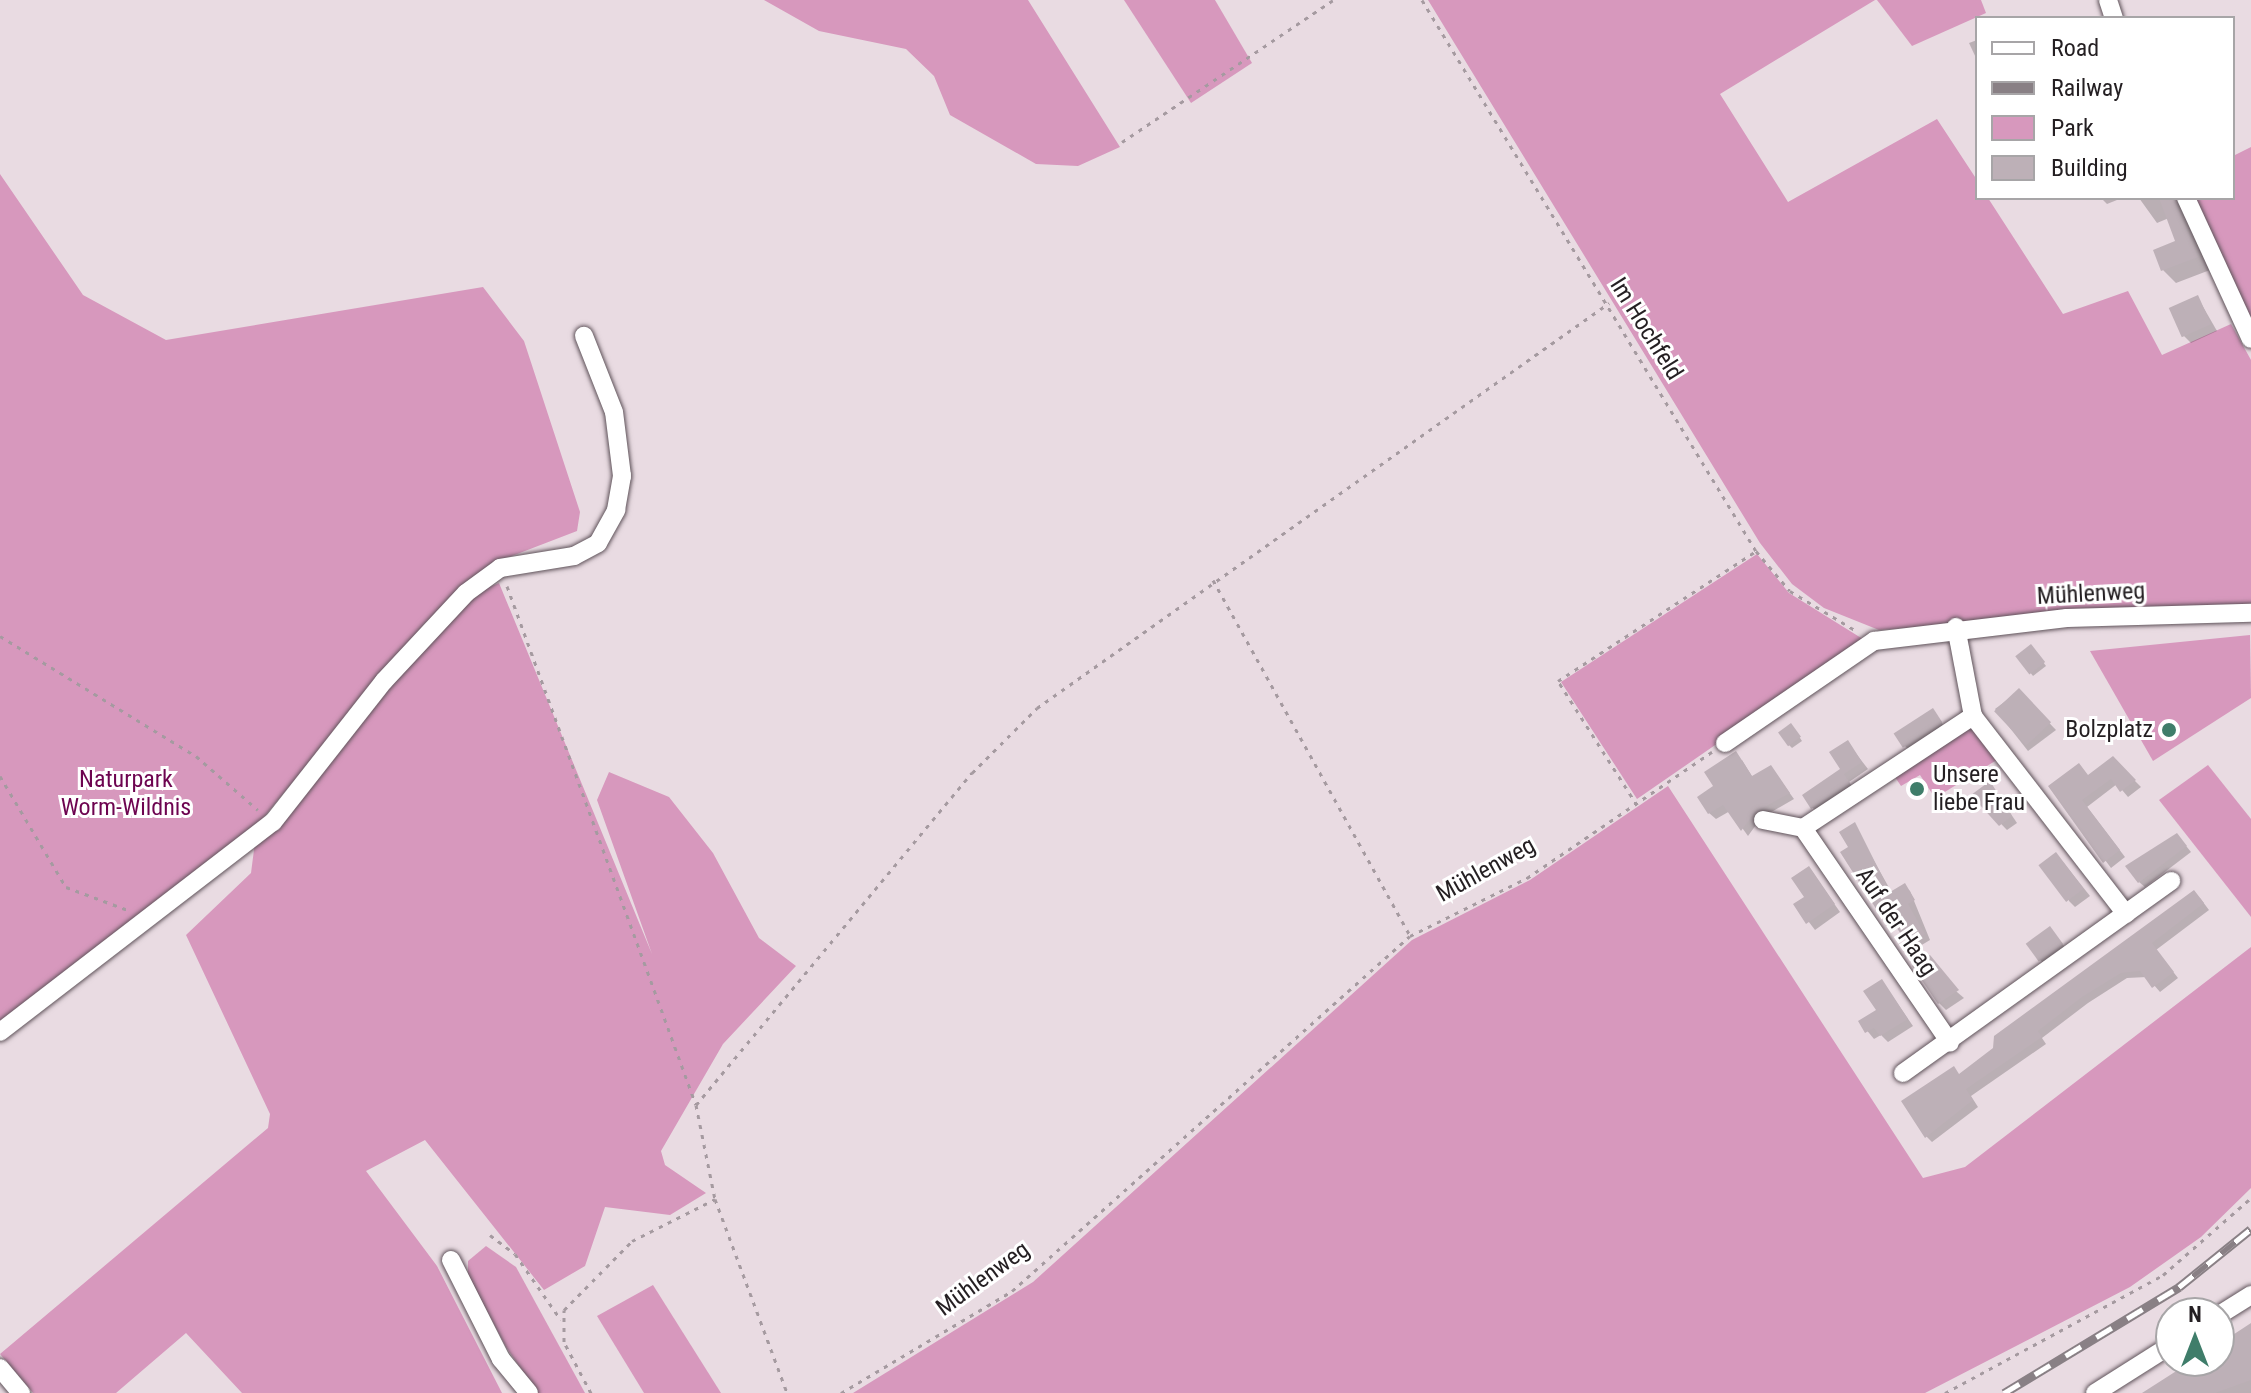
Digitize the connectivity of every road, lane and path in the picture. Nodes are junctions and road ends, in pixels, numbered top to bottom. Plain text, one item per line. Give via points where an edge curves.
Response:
1 (1333, 0) edge
2 (1422, 0) edge
3 (1122, 142) dead end
4 (2187, 200) edge
5 (1609, 303) junction
6 (584, 336) dead end
7 (2251, 339) edge
8 (1756, 551) junction
9 (500, 568) junction
10 (1213, 580) junction
11 (2251, 613) edge
12 (1956, 627) junction
13 (0, 636) edge
14 (1874, 641) junction
15 (1973, 716) junction
16 (1725, 743) joint
17 (0, 776) edge
18 (1637, 805) junction
19 (1763, 820) dead end
20 (273, 822) junction
21 (1803, 828) junction
22 (2171, 881) dead end
23 (2126, 914) junction
24 (153, 917) junction
25 (1410, 936) junction
26 (0, 1032) edge
27 (1950, 1043) junction
28 (1903, 1073) dead end
29 (696, 1105) junction
30 (2251, 1198) edge
31 (715, 1199) junction
32 (490, 1235) dead end
33 (451, 1260) dead end
34 (561, 1320) junction
35 (2155, 1355) edge
36 (0, 1368) edge
37 (21, 1393) edge
38 (529, 1393) edge
39 (591, 1393) edge
40 (787, 1393) edge
41 (841, 1393) edge
42 (1945, 1393) edge
43 (2095, 1393) edge

1 - 3 path
2 - 5 path, Im Hochfeld
4 - 7 street
5 - 8 path, Im Hochfeld
5 - 10 path
6 - 9 street via 614,412 622,476 616,510 598,543 574,556
8 - 14 path, Im Hochfeld via 1790,591
8 - 18 path via 1558,681
9 - 20 street via 432,626
9 - 29 path
10 - 25 path
10 - 29 path via 1000,744
11 - 12 street, Mühlenweg
12 - 14 street, Mühlenweg
12 - 15 street
13 - 20 path via 196,756
14 - 16 street, Mühlenweg
15 - 21 street
15 - 23 street
16 - 18 path, Mühlenweg
17 - 24 path via 66,887
18 - 25 path, Mühlenweg via 1527,878
19 - 21 street
20 - 24 street
21 - 27 street, Auf der Haag
22 - 23 street
23 - 27 street
24 - 26 street
25 - 41 path, Mühlenweg via 1012,1291
27 - 28 street
29 - 31 path
30 - 42 path via 2163,1275
31 - 34 path via 632,1241
31 - 40 path
32 - 34 path via 515,1254
33 - 38 street via 501,1359
34 - 39 path
35 - 43 street
36 - 37 street

